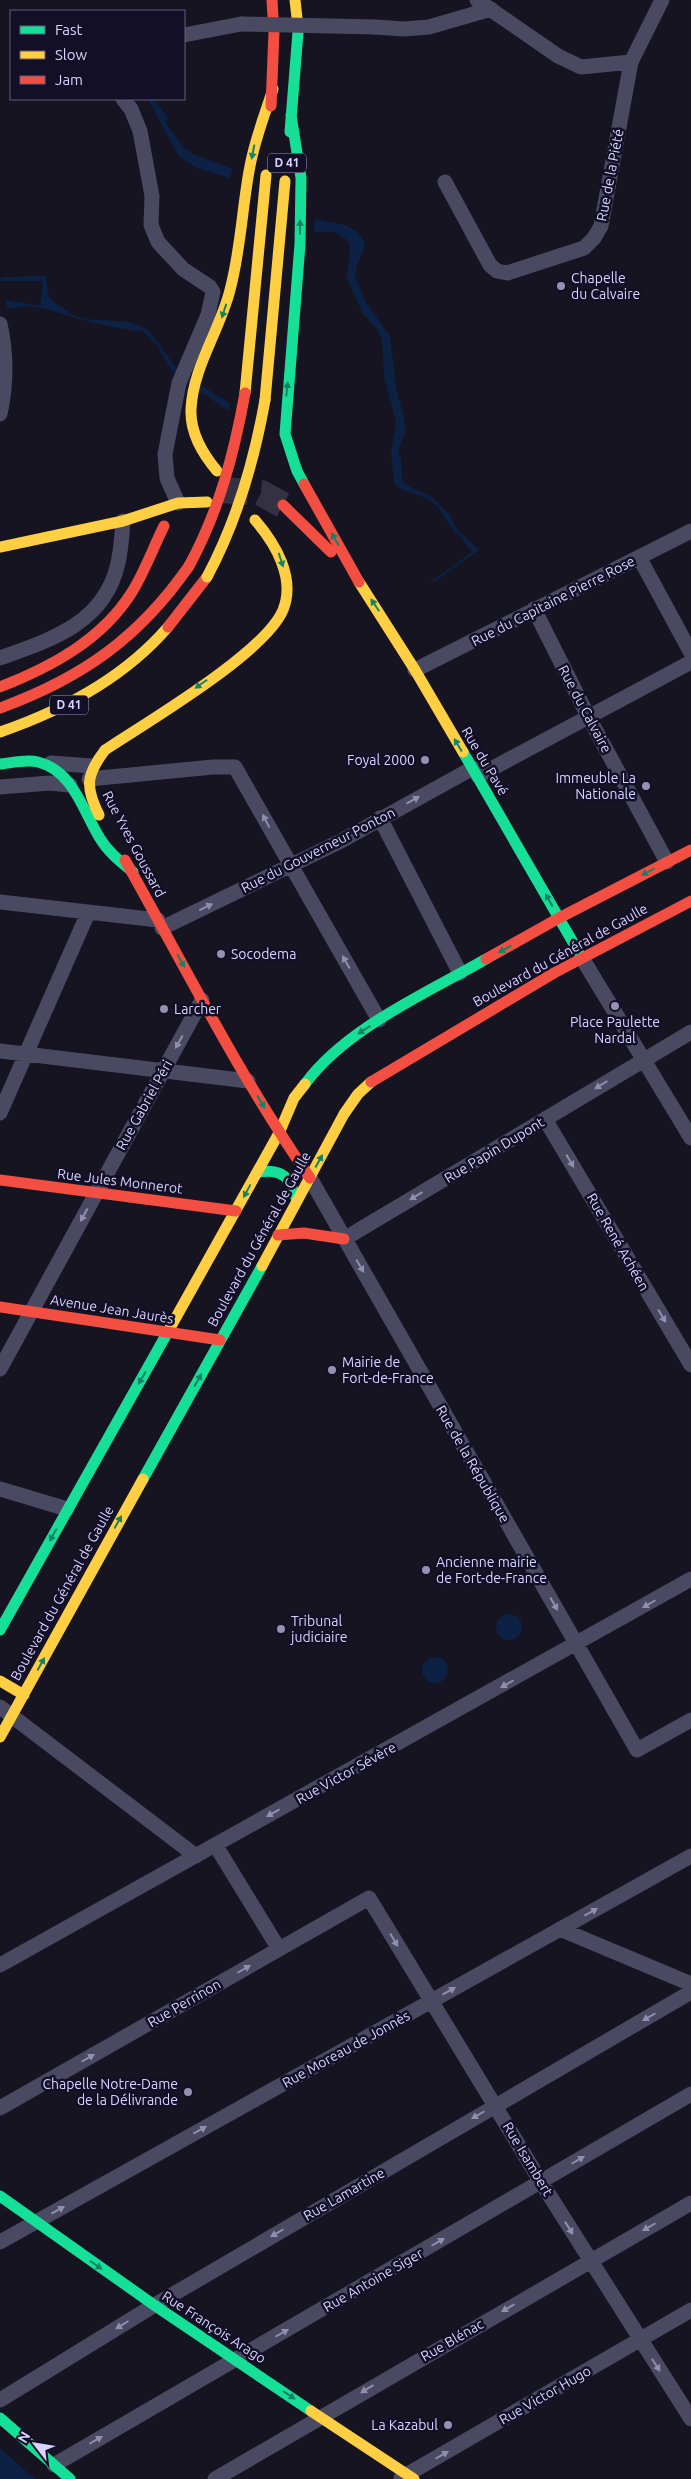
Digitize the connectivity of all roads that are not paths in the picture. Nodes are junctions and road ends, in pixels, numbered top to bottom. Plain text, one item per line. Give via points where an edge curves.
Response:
1 (272, 0) edge
2 (295, 0) edge
3 (477, 0) edge
4 (662, 0) edge
5 (491, 9) junction
6 (273, 17) dead end
7 (297, 18) dead end
8 (274, 32) dead end
9 (298, 32) dead end
10 (185, 35) edge
11 (631, 62) junction
12 (273, 88) junction
13 (124, 100) edge
14 (291, 115) junction
15 (269, 138) dead end
16 (267, 158) dead end
17 (445, 182) dead end
18 (0, 324) edge
19 (0, 414) edge
20 (217, 471) dead end
21 (206, 502) dead end
22 (178, 503) junction
23 (283, 505) tunnel mouth
24 (255, 520) dead end
25 (123, 521) junction
26 (164, 526) dead end
27 (691, 531) edge
28 (0, 547) edge
29 (639, 557) junction
30 (359, 582) junction
31 (534, 609) junction
32 (691, 653) edge
33 (0, 658) edge
34 (691, 662) edge
35 (40, 670) junction
36 (415, 670) junction
37 (0, 676) edge
38 (0, 687) edge
39 (0, 708) edge
40 (588, 716) junction
41 (0, 732) edge
42 (39, 762) junction
43 (0, 764) edge
44 (475, 772) junction
45 (90, 773) junction
46 (70, 785) junction
47 (1, 790) edge
48 (380, 818) junction
49 (691, 850) edge
50 (667, 862) junction
51 (290, 866) junction
52 (133, 872) junction
53 (691, 901) edge
54 (0, 902) edge
55 (88, 913) junction
56 (559, 918) junction
57 (160, 924) junction
58 (582, 958) junction
59 (460, 973) junction
60 (202, 1000) junction
61 (379, 1020) junction
62 (691, 1032) edge
63 (0, 1051) edge
64 (26, 1054) junction
65 (642, 1059) junction
66 (162, 1071) junction
67 (248, 1081) junction
68 (0, 1113) edge
69 (545, 1119) junction
70 (278, 1133) junction
71 (691, 1138) edge
72 (258, 1172) junction
73 (310, 1178) junction
74 (0, 1180) edge
75 (96, 1193) junction
76 (297, 1200) junction
77 (236, 1211) junction
78 (278, 1235) junction
79 (344, 1239) junction
80 (0, 1307) edge
81 (31, 1311) junction
82 (168, 1332) junction
83 (220, 1340) junction
84 (691, 1364) edge
85 (0, 1369) edge
86 (0, 1489) edge
87 (68, 1509) junction
88 (691, 1580) edge
89 (0, 1630) edge
90 (577, 1644) junction
91 (0, 1681) edge
92 (24, 1696) junction
93 (6, 1712) edge
94 (691, 1720) edge
95 (0, 1738) edge
96 (216, 1846) junction
97 (196, 1856) junction
98 (691, 1856) edge
99 (368, 1898) joint
100 (560, 1930) junction
101 (279, 1949) junction
102 (0, 1966) edge
103 (691, 1984) edge
104 (691, 1992) edge
105 (431, 2001) junction
106 (691, 2094) edge
107 (495, 2105) junction
108 (0, 2108) edge
109 (541, 2182) junction
110 (0, 2196) edge
111 (691, 2203) edge
112 (36, 2222) junction
113 (0, 2242) edge
114 (590, 2260) junction
115 (153, 2306) junction
116 (691, 2310) edge
117 (640, 2340) junction
118 (236, 2359) junction
119 (0, 2400) edge
120 (321, 2417) junction
121 (0, 2418) edge
122 (691, 2419) edge
123 (54, 2465) junction
124 (407, 2478) edge
125 (70, 2479) edge
126 (215, 2479) edge

1 - 6 main road
2 - 7 main road
3 - 5 street
4 - 11 street, Rue de la Piété
5 - 10 street, bridge via 429,27 241,24
5 - 11 street via 558,56 581,67
8 - 12 main road, D 41
9 - 14 main road, D 41
11 - 17 street, Rue de la Piété via 601,226 584,248 507,273 497,271 490,265
12 - 15 main road, D 41
12 -> 20 main road via 254,147 231,288 193,392 191,410 195,436
13 - 22 street via 140,131 152,196 151,225 158,242 183,269 210,286 213,292 208,315 181,377 165,454 167,478
30 -> 14 main road via 297,471 285,434 300,244 301,178
14 - 41 main road, D 41, bridge via 266,400 248,480 225,546 174,622 131,664 69,705
16 - 39 main road, D 41, bridge via 245,394 235,450 208,531 189,566 156,612 112,652 55,687
18 - 19 street via 6,352 6,388
21 - 22 main road
22 - 25 main road
23 - 30 main road
24 -> 45 main road via 277,550 285,574 286,597 276,625 241,656 105,750
25 - 28 main road
25 - 33 street via 115,573 90,614 38,645
26 - 35 main road via 132,592 119,611 87,640
27 - 29 street, Rue du Capitaine Pierre Rose
29 - 31 street, Rue du Capitaine Pierre Rose
29 - 32 street
36 -> 30 main road, Rue du Pavé
31 - 36 street, Rue du Capitaine Pierre Rose
31 - 40 street, Rue du Calvaire
34 - 40 street, Rue du Gouverneur Ponton
35 - 37 main road
35 - 38 main road
44 -> 36 main road, Rue du Pavé
40 - 44 street, Rue du Gouverneur Ponton
40 - 50 street, Rue du Calvaire
42 - 43 main road
42 - 45 street
42 - 46 main road via 61,774
48 -> 44 street, Rue du Gouverneur Ponton
56 -> 44 main road, Rue du Pavé
51 -> 45 street via 240,771 231,766
45 - 52 main road, Rue Yves Goussard via 94,805
46 - 47 street via 50,783
46 - 52 main road via 108,851
48 - 51 street, Rue du Gouverneur Ponton
48 - 59 street
49 - 50 main road
50 -> 56 main road
57 -> 51 street, Rue du Gouverneur Ponton
61 -> 51 street
52 - 57 main road, Rue Yves Goussard
53 - 58 main road, Boulevard du Général de Gaulle
54 - 55 street
55 - 57 street
55 - 64 street
56 - 58 main road, Rue du Pavé
56 -> 59 main road
57 -> 60 main road, Rue Yves Goussard
58 - 65 street
73 -> 58 main road, Boulevard du Général de Gaulle via 340,1117 365,1085
59 - 61 main road
60 -> 66 street, Rue Gabriel Péri
60 - 67 main road, Rue Yves Goussard
61 -> 70 main road via 316,1068 294,1098
62 - 65 street, Rue Papin Dupont
63 - 64 street
64 - 66 street
64 - 68 street
65 -> 69 street, Rue Papin Dupont
65 - 71 street
66 - 67 street
66 - 75 street, Rue Gabriel Péri
67 -> 70 main road, Rue Yves Goussard
69 -> 79 street, Rue Papin Dupont
69 -> 84 street, Rue René Achéen
70 - 72 main road
70 - 73 main road, Rue Yves Goussard
72 - 76 main road via 272,1170 286,1176
72 -> 77 main road
73 - 76 main road, Boulevard du Général de Gaulle
73 - 79 street, Rue de la République
74 - 75 main road, Rue Jules Monnerot
75 - 77 main road, Rue Jules Monnerot
75 -> 81 street, Rue Gabriel Péri
76 - 78 main road, Boulevard du Général de Gaulle
77 - 82 main road
78 - 79 main road via 304,1233
78 - 83 main road, Boulevard du Général de Gaulle
79 -> 90 street, Rue de la République
80 - 81 main road, Avenue Jean Jaurès
81 - 82 main road, Avenue Jean Jaurès
81 - 85 street, Rue Gabriel Péri
82 - 83 main road, Avenue Jean Jaurès
82 -> 87 main road
92 -> 83 main road, Boulevard du Général de Gaulle
86 - 87 street
87 -> 89 main road
88 -> 90 street, Rue Victor Sévère
90 - 94 street, Rue de la République via 637,1750
90 -> 96 street, Rue Victor Sévère
91 - 92 main road
92 - 93 main road, Boulevard du Général de Gaulle
93 - 95 main road, Boulevard du Général de Gaulle
93 - 97 street
96 - 97 street, Rue Victor Sévère
96 - 101 street
97 - 102 street, Rue Victor Sévère
100 -> 98 street, Rue Moreau de Jonnès
99 - 101 street, Rue Perrinon
99 -> 105 street, Rue Isambert
100 - 103 street
105 -> 100 street, Rue Moreau de Jonnès
108 -> 101 street, Rue Perrinon
104 -> 107 street, Rue Lamartine
105 - 107 street, Rue Isambert
112 -> 105 street, Rue Moreau de Jonnès
109 -> 106 street, Rue Antoine Siger
107 - 109 street, Rue Isambert
107 -> 115 street, Rue Lamartine
109 -> 114 street, Rue Isambert
118 -> 109 street, Rue Antoine Siger
110 - 112 main road, Rue François Arago
111 -> 114 street, Rue Blénac
112 - 113 street, Rue Moreau de Jonnès
112 -> 115 main road, Rue François Arago
114 - 117 street, Rue Isambert
114 -> 120 street, Rue Blénac
115 - 118 main road, Rue François Arago
115 -> 119 street, Rue Lamartine
116 - 117 street, Rue Victor Hugo
117 -> 122 street, Rue Isambert
124 -> 117 street, Rue Victor Hugo
118 -> 120 main road, Rue François Arago
123 -> 118 street, Rue Antoine Siger
120 - 124 main road, Rue François Arago
120 - 126 street, Rue Blénac
121 - 123 main road
123 - 125 main road

